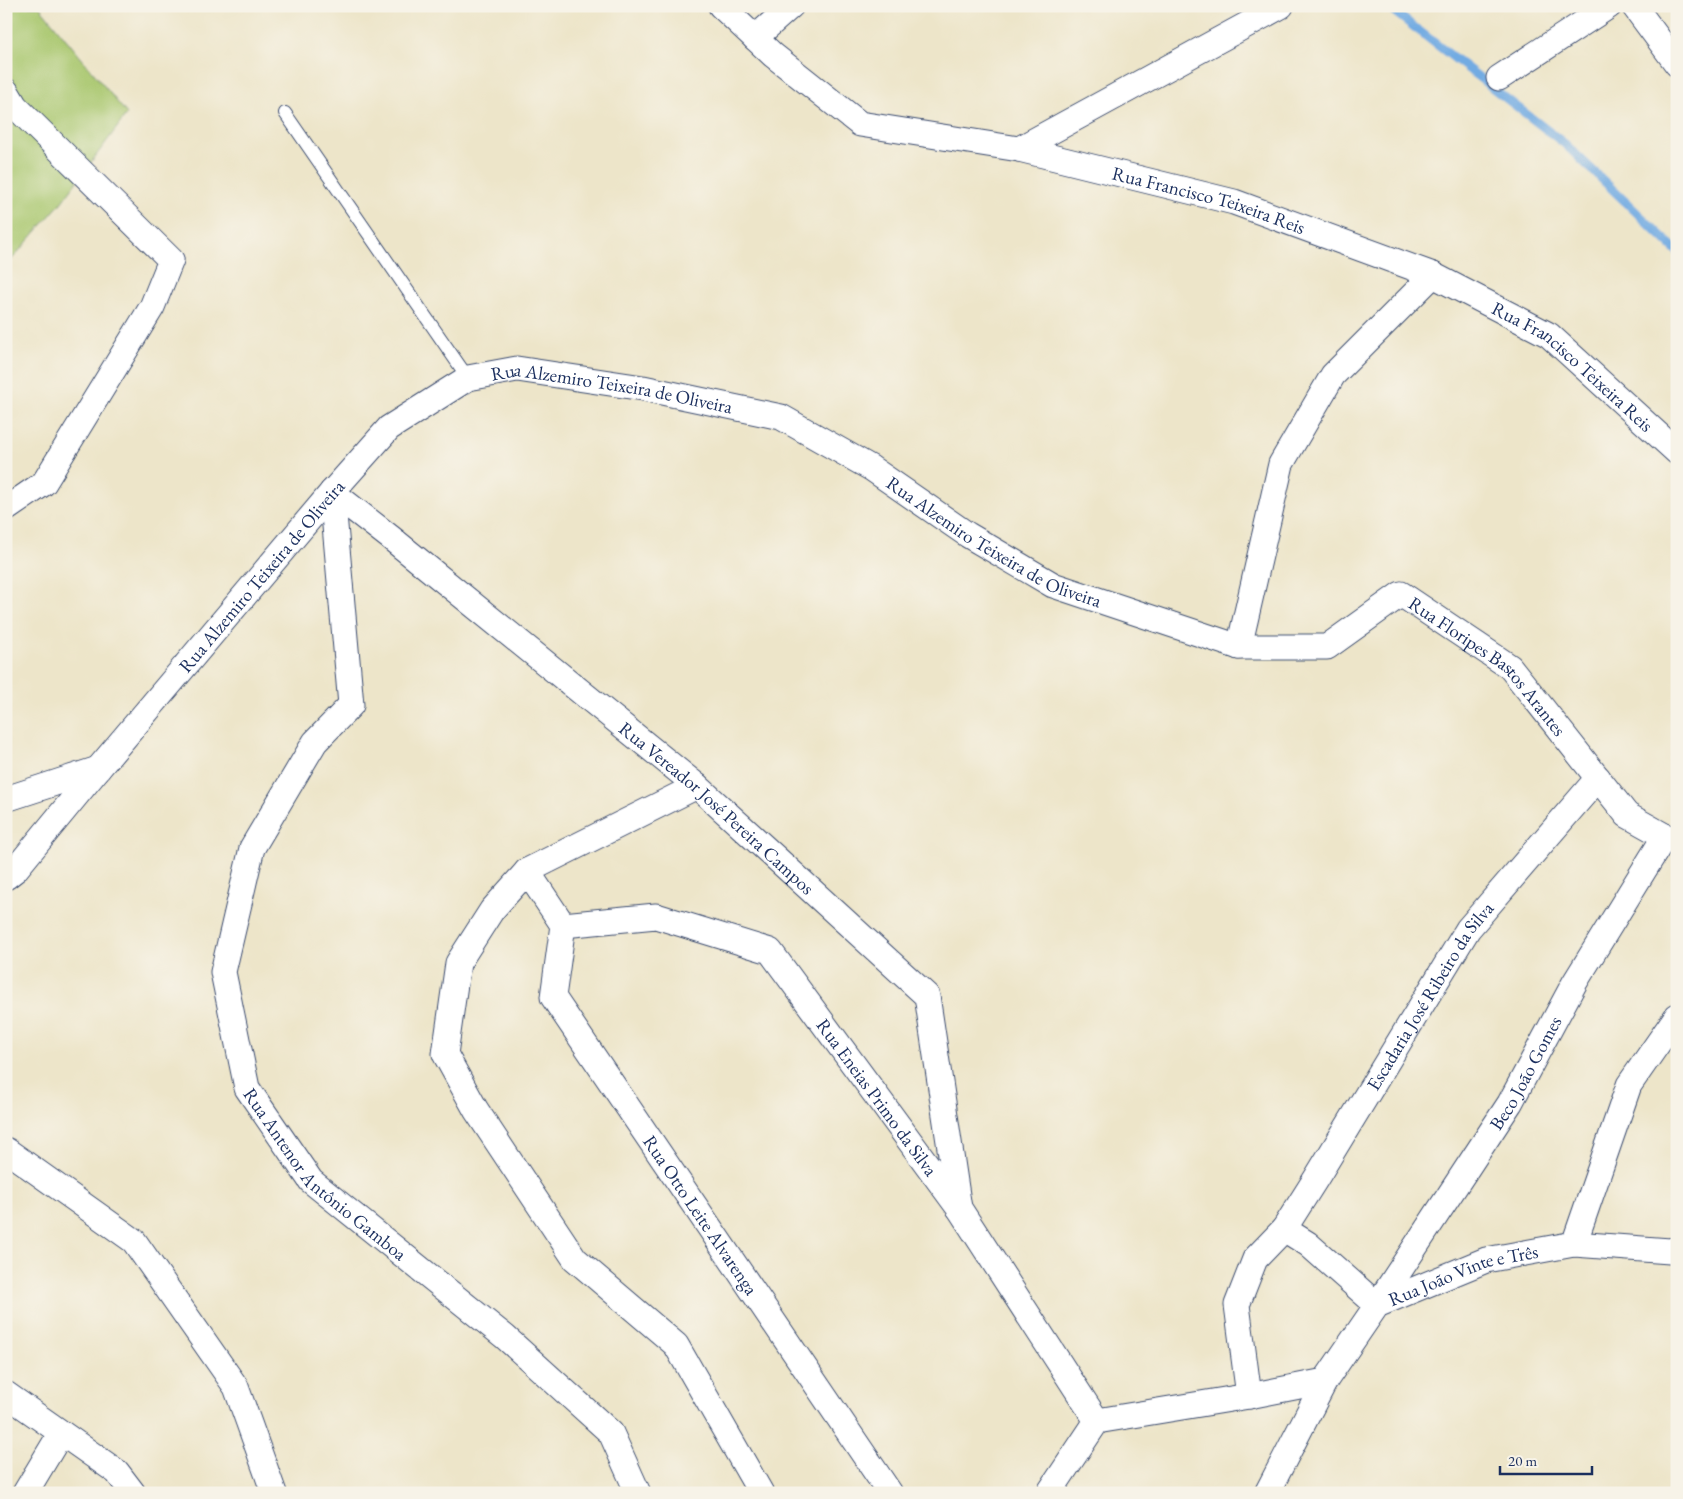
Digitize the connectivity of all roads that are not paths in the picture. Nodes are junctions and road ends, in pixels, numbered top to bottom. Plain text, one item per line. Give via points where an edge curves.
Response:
1 (721, 6) edge
2 (791, 6) edge
3 (1280, 6) edge
4 (1609, 6) edge
5 (1634, 6) edge
6 (755, 38) junction
7 (1677, 64) edge
8 (1499, 78) dead end
9 (6, 92) edge
10 (285, 113) dead end
11 (1019, 149) junction
12 (1433, 275) junction
13 (468, 378) junction
14 (1677, 452) edge
15 (332, 492) junction
16 (6, 509) edge
17 (1239, 647) junction
18 (98, 768) junction
19 (1598, 778) junction
20 (697, 786) junction
21 (6, 800) edge
22 (1671, 840) edge
23 (527, 871) junction
24 (6, 877) edge
25 (564, 925) junction
26 (1677, 1016) edge
27 (6, 1150) edge
28 (959, 1208) junction
29 (1284, 1229) junction
30 (1574, 1244) junction
31 (1677, 1248) edge
32 (1376, 1305) junction
33 (1325, 1381) junction
34 (6, 1394) edge
35 (1249, 1396) junction
36 (1097, 1421) junction
37 (61, 1433) junction
38 (25, 1493) edge
39 (133, 1493) edge
40 (274, 1493) edge
41 (638, 1493) edge
42 (761, 1493) edge
43 (890, 1493) edge
44 (1049, 1493) edge
45 (1267, 1493) edge

1 - 6 street, Rua Francisco Teixeira Reis
2 - 6 street
3 - 11 street
4 - 8 street
5 - 7 street
6 - 11 street, Rua Francisco Teixeira Reis via 860,124
9 - 16 street via 15,106 171,260 152,307 44,483
10 - 13 lane
11 - 12 street, Rua Francisco Teixeira Reis via 1234,202
12 - 14 street, Rua Francisco Teixeira Reis via 1549,335
12 - 17 street via 1333,375 1281,464
13 - 15 street, Rua Alzemiro Teixeira de Oliveira via 389,428
13 - 17 street, Rua Alzemiro Teixeira de Oliveira via 517,369 643,388 781,417 871,468 968,535 1053,585
15 - 18 street, Rua Alzemiro Teixeira de Oliveira
15 - 20 street, Rua Vereador José Pereira Campos
15 - 41 street, Rua Antenor Antônio Gamboa via 351,706 315,742 252,848 223,972 246,1088 311,1181 505,1337 611,1432
17 - 19 street, Rua Floripes Bastos Arantes via 1327,647 1401,594 1510,667
18 - 21 street
18 - 24 street, Rua Alzemiro Teixeira de Oliveira
19 - 22 street, Rua Floripes Bastos Arantes via 1627,815
19 - 29 street, Escadaria José Ribeiro da Silva via 1468,929
20 - 23 street
20 - 28 street, Rua Vereador José Pereira Campos via 927,996
22 - 32 street, Beco João Gomes via 1575,982 1510,1103
23 - 25 street
23 - 42 street via 492,910 458,963 445,1054 476,1110 574,1259 676,1345
25 - 28 street, Rua Eneias Primo da Silva via 656,916 770,951
25 - 43 street, Rua Otto Leite Alvarenga via 552,997
26 - 30 street via 1629,1085
27 - 40 street via 134,1241 236,1387
28 - 36 street, Rua Eneias Primo da Silva
29 - 32 street via 1308,1244
29 - 35 street, Escadaria José Ribeiro da Silva via 1255,1258 1237,1305
30 - 31 street, Rua João Vinte e Três via 1670,1251
30 - 32 street, Rua João Vinte e Três via 1486,1260
32 - 33 street, Rua João Vinte e Três
33 - 35 street
33 - 45 street, Rua João Vinte e Três
34 - 37 street
35 - 36 street
36 - 44 street
37 - 38 street
37 - 39 street via 117,1472

